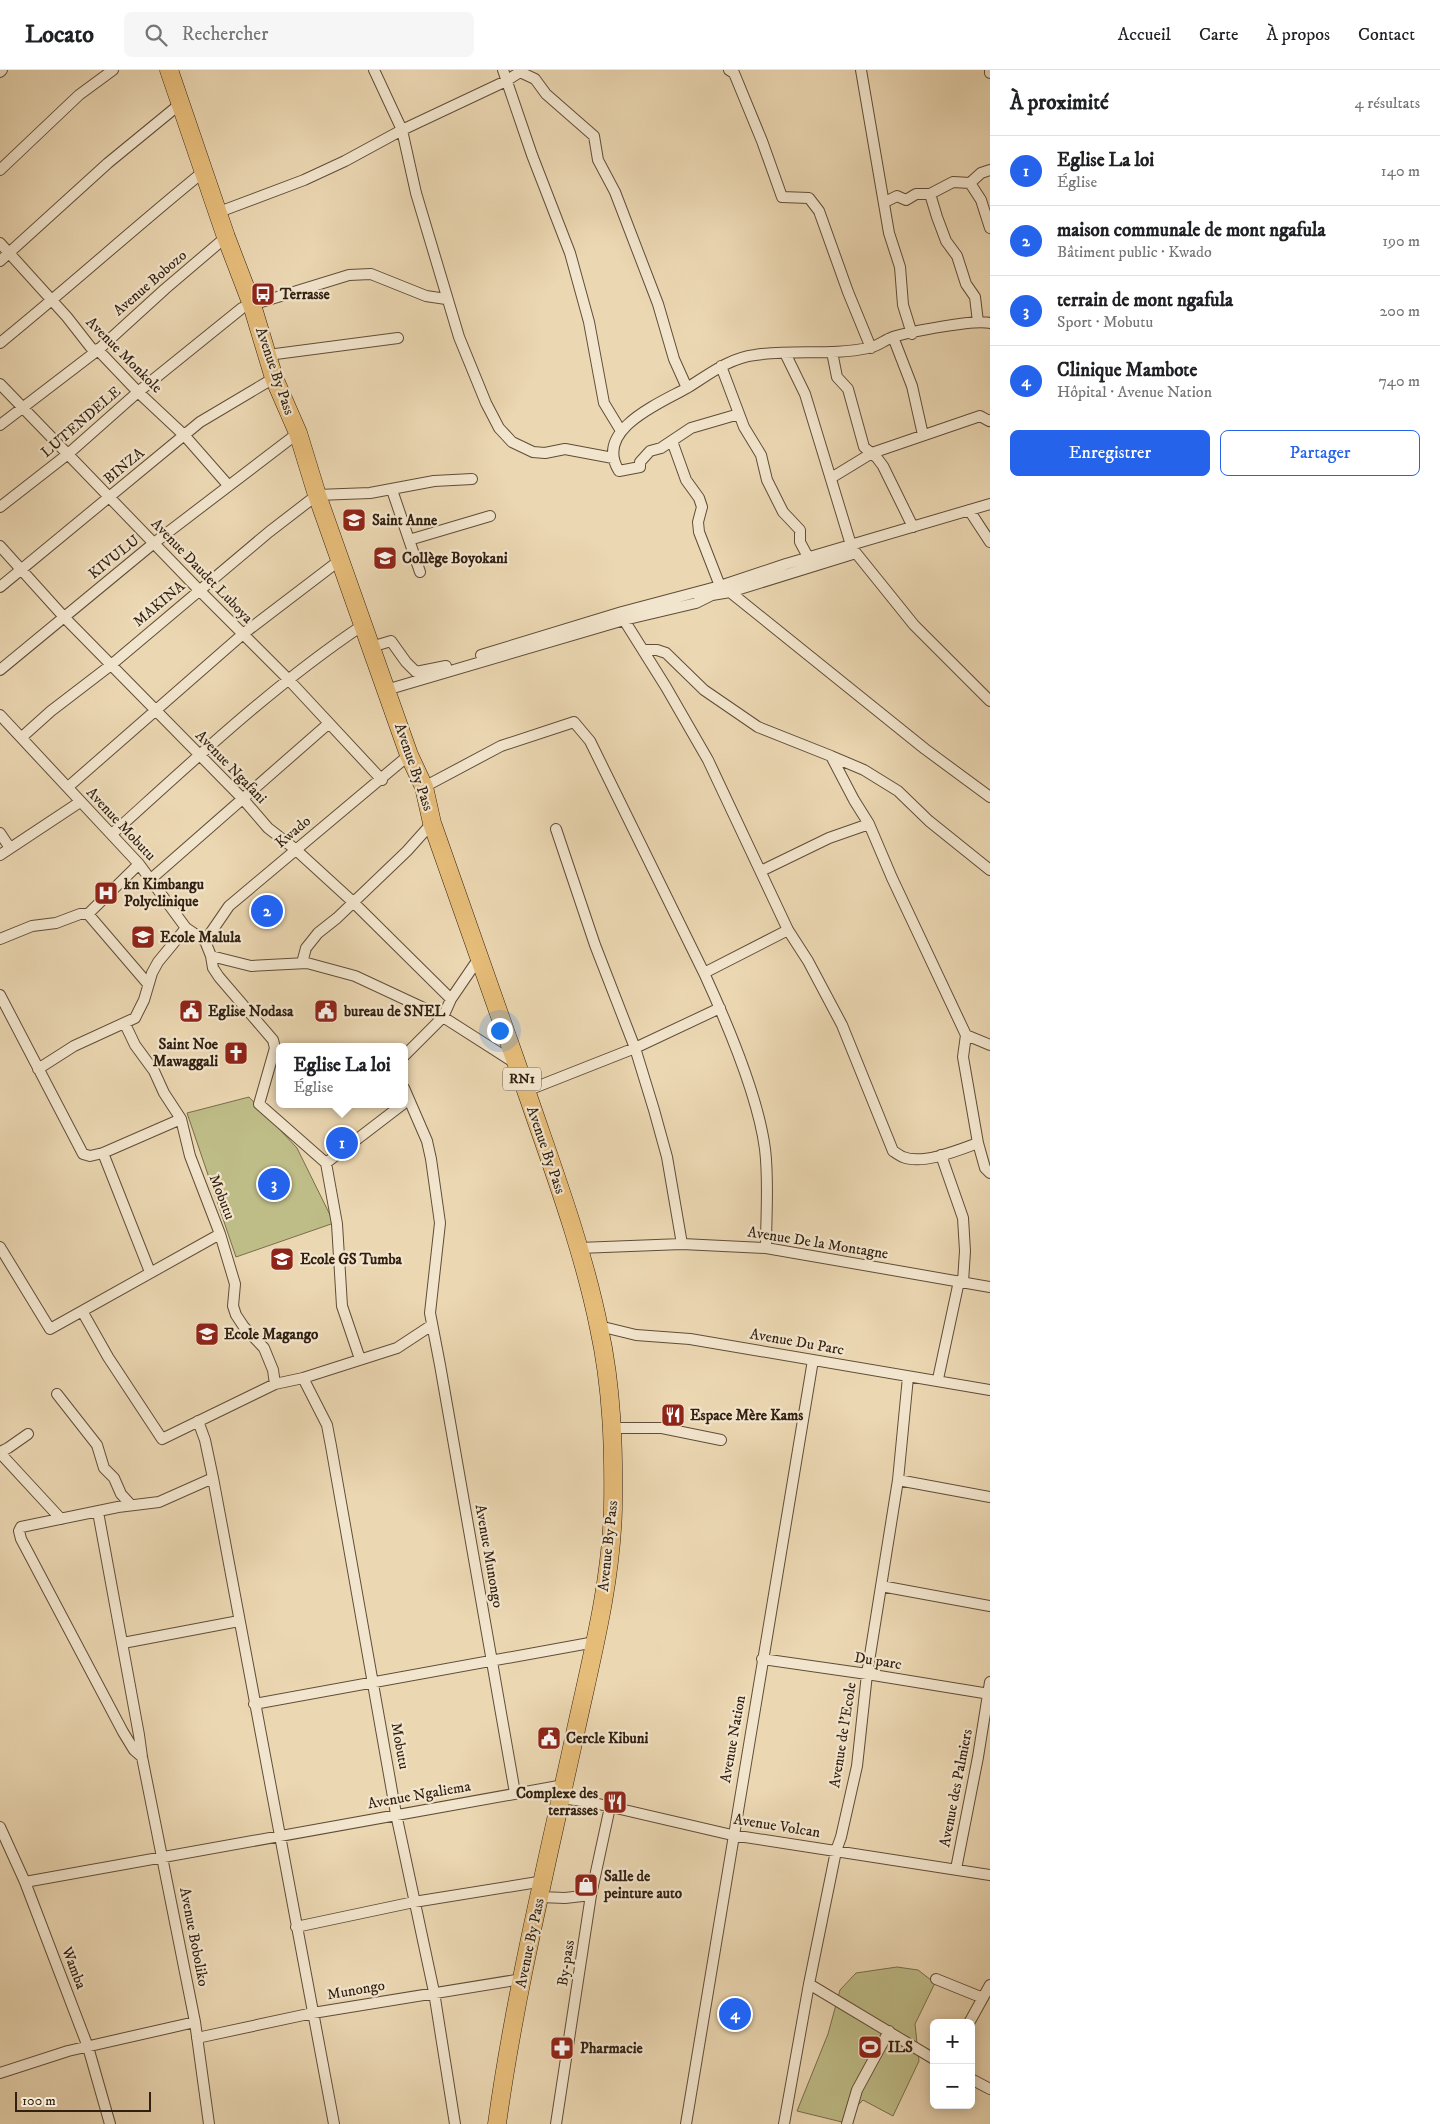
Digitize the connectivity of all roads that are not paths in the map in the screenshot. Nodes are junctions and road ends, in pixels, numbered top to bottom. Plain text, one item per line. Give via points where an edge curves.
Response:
1 (113, 70) edge
2 (169, 70) edge
3 (374, 70) edge
4 (503, 70) edge
5 (861, 70) edge
6 (733, 71) edge
7 (506, 81) junction
8 (180, 104) junction
9 (402, 130) junction
10 (0, 170) edge
11 (990, 170) edge
12 (203, 172) junction
13 (970, 184) junction
14 (930, 194) junction
15 (885, 202) junction
16 (219, 212) junction
17 (990, 228) edge
18 (226, 237) junction
19 (0, 244) edge
20 (9, 253) junction
21 (0, 261) edge
22 (446, 298) junction
23 (52, 301) junction
24 (252, 304) junction
25 (978, 322) junction
26 (990, 323) edge
27 (912, 334) junction
28 (893, 337) junction
29 (398, 338) dead end
30 (0, 343) edge
31 (871, 348) junction
32 (98, 350) junction
33 (832, 352) junction
34 (785, 353) junction
35 (268, 355) junction
36 (721, 366) junction
37 (274, 378) junction
38 (0, 384) edge
39 (687, 388) junction
40 (138, 392) junction
41 (22, 407) junction
42 (739, 414) junction
43 (990, 420) edge
44 (0, 425) edge
45 (621, 431) junction
46 (298, 433) junction
47 (923, 435) junction
48 (185, 436) junction
49 (672, 441) junction
50 (872, 453) junction
51 (68, 454) junction
52 (613, 458) junction
53 (831, 478) junction
54 (472, 479) dead end
55 (228, 485) junction
56 (392, 490) junction
57 (317, 495) junction
58 (110, 498) junction
59 (990, 504) edge
60 (0, 507) edge
61 (969, 510) junction
62 (490, 516) dead end
63 (913, 527) junction
64 (409, 540) junction
65 (990, 542) edge
66 (154, 543) junction
67 (851, 545) junction
68 (0, 546) edge
69 (808, 557) junction
70 (340, 560) junction
71 (22, 569) junction
72 (420, 572) dead end
73 (720, 586) junction
74 (0, 588) edge
75 (199, 590) junction
76 (730, 592) junction
77 (64, 617) junction
78 (624, 620) junction
79 (363, 625) junction
80 (243, 634) junction
81 (371, 647) junction
82 (643, 650) junction
83 (111, 665) junction
84 (0, 670) edge
85 (288, 679) junction
86 (386, 690) junction
87 (990, 701) edge
88 (155, 710) junction
89 (0, 715) edge
90 (328, 724) junction
91 (22, 737) junction
92 (198, 755) junction
93 (409, 755) junction
94 (831, 756) junction
95 (382, 780) junction
96 (68, 787) junction
97 (424, 787) junction
98 (990, 797) edge
99 (243, 799) junction
100 (80, 802) junction
101 (432, 823) junction
102 (869, 824) junction
103 (556, 829) dead end
104 (0, 833) edge
105 (112, 834) junction
106 (10, 848) junction
107 (296, 849) junction
108 (0, 855) edge
109 (139, 864) junction
110 (990, 870) edge
111 (761, 871) junction
112 (151, 879) junction
113 (353, 902) junction
114 (88, 914) junction
115 (186, 928) junction
116 (788, 930) junction
117 (0, 939) edge
118 (205, 942) junction
119 (211, 956) junction
120 (478, 958) junction
121 (302, 963) junction
122 (704, 973) junction
123 (148, 984) junction
124 (0, 995) edge
125 (451, 999) junction
126 (720, 1008) junction
127 (444, 1018) junction
128 (125, 1024) junction
129 (966, 1034) junction
130 (990, 1044) edge
131 (635, 1048) junction
132 (408, 1052) edge
133 (518, 1065) junction
134 (38, 1069) junction
135 (526, 1091) junction
136 (408, 1106) edge
137 (398, 1108) edge
138 (181, 1118) junction
139 (978, 1143) junction
140 (103, 1153) junction
141 (942, 1155) junction
142 (326, 1163) junction
143 (990, 1173) edge
144 (220, 1234) junction
145 (682, 1244) junction
146 (0, 1247) edge
147 (579, 1248) junction
148 (766, 1248) junction
149 (150, 1272) junction
150 (961, 1282) junction
151 (990, 1287) edge
152 (82, 1310) junction
153 (432, 1325) junction
154 (599, 1326) junction
155 (360, 1359) junction
156 (813, 1360) junction
157 (908, 1377) junction
158 (303, 1378) junction
159 (938, 1380) junction
160 (275, 1384) junction
161 (990, 1390) edge
162 (57, 1394) dead end
163 (198, 1421) junction
164 (612, 1428) junction
165 (28, 1434) dead end
166 (721, 1440) dead end
167 (0, 1452) edge
168 (213, 1478) junction
169 (898, 1480) junction
170 (990, 1497) edge
171 (131, 1505) junction
172 (98, 1512) junction
173 (61, 1519) junction
174 (880, 1586) junction
175 (990, 1606) edge
176 (239, 1621) junction
177 (595, 1642) junction
178 (123, 1643) junction
179 (762, 1659) junction
180 (492, 1660) junction
181 (867, 1674) junction
182 (990, 1682) edge
183 (374, 1684) junction
184 (989, 1694) edge
185 (254, 1704) junction
186 (142, 1757) junction
187 (563, 1792) junction
188 (515, 1793) junction
189 (610, 1807) junction
190 (396, 1814) junction
191 (0, 1827) edge
192 (279, 1835) junction
193 (732, 1835) junction
194 (836, 1851) junction
195 (162, 1856) junction
196 (956, 1869) junction
197 (990, 1875) edge
198 (25, 1882) junction
199 (542, 1889) junction
200 (591, 1895) junction
201 (414, 1902) junction
202 (296, 1927) junction
203 (522, 1979) junction
204 (936, 1979) dead end
205 (808, 1984) junction
206 (990, 1986) edge
207 (434, 1992) junction
208 (983, 1998) junction
209 (312, 2013) junction
210 (971, 2019) edge
211 (195, 2022) junction
212 (889, 2031) junction
213 (197, 2038) junction
214 (88, 2047) junction
215 (930, 2057) edge
216 (0, 2072) edge
217 (975, 2081) edge
218 (990, 2089) edge
219 (110, 2124) edge
220 (209, 2124) edge
221 (334, 2124) edge
222 (455, 2124) edge
223 (497, 2124) edge
224 (556, 2124) edge
225 (686, 2124) edge
226 (784, 2124) edge
227 (847, 2124) edge

1 - 10 street via 79,95
2 - 8 highway, Avenue By Pass / RN1
3 - 9 street
4 - 7 street
5 - 15 street
6 - 31 street via 782,197 809,198 819,211
7 - 9 street
7 - 39 street via 520,72 535,80 546,94 594,136 598,160 615,192
7 - 45 street via 570,254 589,322 604,403
8 - 12 highway, Avenue By Pass / RN1
8 - 20 street via 108,163
9 - 16 street via 304,180
9 - 22 street
11 - 13 street
12 - 16 highway, Avenue By Pass / RN1
12 - 23 street
13 - 14 street via 953,182
13 - 17 street via 981,200
14 - 15 street via 916,194 906,200 897,196
14 - 25 street via 946,241 957,256 966,284 975,297
15 - 27 street via 889,233 900,266 903,305
16 - 18 highway, Avenue By Pass / RN1
18 - 24 highway, Avenue By Pass / RN1
18 - 32 street, Avenue Bobozo
19 - 20 street, Avenue Monkole
20 - 21 street
20 - 23 street, Avenue Monkole
22 - 24 street, LUTENDELE via 426,296 371,274 348,275
22 - 52 street via 486,403 512,442 539,453 565,449
23 - 30 street
23 - 32 street, Avenue Monkole via 92,348
24 - 35 highway, Avenue By Pass / RN1
24 - 40 street, LUTENDELE via 232,315
25 - 26 street
25 - 27 street
27 - 28 street
28 - 31 street
28 - 47 street via 912,386
29 - 35 street
31 - 33 street
32 - 40 street, Avenue Monkole
32 - 41 street, Avenue Bobozo
33 - 34 street
33 - 50 street via 837,377 848,389 864,447
34 - 36 street via 754,355
34 - 53 street via 805,394
35 - 37 highway, Avenue By Pass / RN1
36 - 39 street
36 - 42 street
37 - 46 highway, Avenue By Pass / RN1
37 - 48 street, BINZA via 228,403
38 - 41 street, Avenue Daudet Luboya
39 - 45 street via 647,410
40 - 48 street, Avenue Monkole
40 - 51 street, LUTENDELE
41 - 44 street, Avenue Bobozo
41 - 51 street, Avenue Daudet Luboya
42 - 49 street via 691,428
42 - 69 street via 761,455 764,474 783,512 800,530 800,542
43 - 47 street via 980,416
45 - 52 street via 613,446
46 - 55 street, KIVULU
46 - 57 highway, Avenue By Pass / RN1
47 - 50 street
48 - 55 street, Avenue Monkole
48 - 58 street, BINZA
49 - 52 street via 650,451 640,462 640,467 619,471
49 - 73 street via 686,480 702,507 699,532
50 - 53 street
50 - 63 street via 884,466
51 - 58 street, Avenue Daudet Luboya
51 - 60 street, LUTENDELE
53 - 67 street
54 - 56 street via 434,481
55 - 66 street, KIVULU
56 - 57 street
56 - 64 street
57 - 70 highway, Avenue By Pass / RN1
57 - 75 street, MAKINA
58 - 66 street, Avenue Daudet Luboya
58 - 71 street, BINZA
59 - 61 street
61 - 63 street
61 - 65 street
62 - 64 street
63 - 67 street
64 - 72 street
66 - 75 street, Avenue Daudet Luboya
66 - 77 street, KIVULU
67 - 69 street
68 - 71 street, Avenue Ngafani
69 - 73 street
70 - 79 highway, Avenue By Pass / RN1
70 - 80 street
71 - 74 street, BINZA
71 - 77 street, Avenue Ngafani
73 - 81 street via 622,612 440,668 416,672 391,641
75 - 80 street, Avenue Daudet Luboya
75 - 83 street, MAKINA
76 - 78 street via 712,595 696,604
76 - 87 street via 856,553 914,625
76 - 98 street via 925,749
77 - 83 street, Avenue Ngafani
77 - 84 street, KIVULU
78 - 82 street
78 - 86 street
79 - 81 highway, Avenue By Pass / RN1
79 - 85 street
80 - 85 street, Avenue Daudet Luboya
80 - 88 street
81 - 86 highway, Avenue By Pass / RN1
82 - 94 street via 666,653 704,690 758,727
82 - 111 street via 708,760
83 - 88 street, Avenue Ngafani
83 - 91 street, MAKINA
85 - 90 street, Avenue Daudet Luboya
85 - 92 street
86 - 93 highway, Avenue By Pass / RN1
88 - 92 street, Avenue Ngafani
88 - 96 street
89 - 91 street, Avenue Mobutu
90 - 95 street, Avenue Daudet Luboya
90 - 99 street
91 - 96 street, Avenue Mobutu
92 - 99 street, Avenue Ngafani
92 - 105 street
93 - 95 street, Kwado
93 - 97 highway, Avenue By Pass / RN1
94 - 102 street
94 - 110 street via 864,770 898,791 929,821
95 - 107 street, Kwado
96 - 100 street, Avenue Mobutu
97 - 101 highway, Avenue By Pass / RN1
97 - 122 street via 501,746 574,722 590,741
99 - 107 street, Avenue Ngafani via 268,828
99 - 112 street
100 - 105 street, Avenue Mobutu
100 - 106 street
101 - 113 street
101 - 120 highway, Avenue By Pass / RN1
102 - 111 street via 829,838
102 - 129 street
103 - 131 street via 595,945
104 - 106 street
105 - 109 street, Avenue Mobutu
106 - 108 street
107 - 113 street, Avenue Ngafani
107 - 118 street, Kwado via 229,906
109 - 112 street, Avenue Mobutu
109 - 114 street
111 - 116 street
112 - 115 street, Avenue Mobutu
113 - 121 street via 318,933 306,948
113 - 125 street, Avenue Ngafani
114 - 117 street via 32,926
114 - 123 street
115 - 118 street, Avenue Mobutu
115 - 123 street via 158,962
116 - 122 street
116 - 141 street via 842,1025 893,1150 914,1160
118 - 119 street
119 - 121 street via 252,966
119 - 142 street via 219,977 273,1040 273,1056 259,1104
120 - 125 street
120 - 133 highway, Avenue By Pass / RN1
121 - 127 street via 354,976
122 - 126 street
123 - 128 street via 140,1010
124 - 134 street
125 - 127 street
126 - 131 street
126 - 148 street via 757,1114 765,1148
127 - 132 street
127 - 133 street
128 - 134 street via 74,1046
128 - 138 street, Mobutu
129 - 130 street
129 - 139 street via 963,1057
131 - 135 street
131 - 145 street via 667,1157
133 - 135 highway, Avenue By Pass / RN1
134 - 140 street via 84,1154
135 - 147 highway, Avenue By Pass / RN1
136 - 153 street, Avenue Munongo via 427,1141 440,1223 430,1313
137 - 142 street
138 - 140 street
138 - 144 street, Mobutu via 190,1156
139 - 141 street
139 - 143 street via 985,1168
140 - 149 street
141 - 150 street via 964,1218 965,1251
142 - 155 street via 337,1224 342,1306
144 - 149 street
144 - 160 street, Mobutu via 235,1284 233,1306 236,1315 264,1348
145 - 147 street, Avenue De la Montagne
145 - 148 street, Avenue De la Montagne
146 - 152 street via 50,1329
147 - 154 highway, Avenue By Pass / RN1
148 - 150 street, Avenue De la Montagne
149 - 152 street
150 - 151 street, Avenue De la Montagne
150 - 159 street
152 - 163 street via 108,1357 162,1439
153 - 155 street via 398,1348
153 - 180 street, Avenue Munongo
154 - 156 street, Avenue Du Parc via 636,1335 690,1339
154 - 164 highway, Avenue By Pass / RN1
155 - 158 street
156 - 157 street, Avenue Du Parc
156 - 179 street, Avenue Nation
157 - 159 street, Avenue Du Parc
157 - 169 street, Avenue de l'Ecole
158 - 160 street
158 - 183 street, Mobutu via 326,1425 331,1446
159 - 161 street, Avenue Du Parc
160 - 163 street
162 - 171 street via 97,1445 104,1468
163 - 168 street
164 - 166 street via 662,1428
164 - 177 highway, Avenue By Pass / RN1 via 612,1529
165 - 167 street
167 - 173 street
168 - 171 street, Avenue Boboliko via 159,1502
168 - 176 street
169 - 170 street
169 - 174 street, Avenue de l'Ecole
171 - 172 street, Avenue Boboliko
172 - 173 street, Avenue Boboliko
172 - 178 street, Avenue Boboliko
173 - 186 street, Avenue Boboliko via 21,1528 21,1539 123,1732
174 - 175 street
174 - 181 street, Avenue de l'Ecole
176 - 178 street
176 - 185 street
177 - 180 street
177 - 187 highway, Avenue By Pass / RN1
178 - 186 street, Avenue Boboliko
179 - 181 street, Du parc
179 - 193 street, Avenue Nation
180 - 183 street
180 - 188 street, Avenue Munongo
181 - 184 street, Du parc
181 - 194 street, Avenue de l'Ecole via 856,1766
182 - 184 street, Avenue des Palmiers
183 - 185 street
183 - 190 street, Mobutu
184 - 196 street, Avenue des Palmiers
185 - 192 street
186 - 195 street, Avenue Boboliko
187 - 188 street, Avenue Ngaliema
187 - 189 street, Avenue Volcan
187 - 199 highway, Avenue By Pass / RN1
188 - 190 street, Avenue Ngaliema
189 - 193 street, Avenue Volcan
189 - 200 street, By-pass
190 - 192 street, Avenue Ngaliema
190 - 201 street, Mobutu
191 - 198 street, Wamba
192 - 195 street, Avenue Ngaliema
192 - 202 street
193 - 194 street, Avenue Volcan
193 - 225 street, Avenue Nation
194 - 196 street, Avenue Volcan
194 - 205 street, Avenue de l'Ecole
195 - 198 street, Avenue Ngaliema
195 - 211 street, Avenue Boboliko
196 - 197 street, Avenue Volcan
198 - 214 street, Wamba
199 - 200 street via 566,1898
199 - 201 street
199 - 203 highway, Avenue By Pass / RN1
200 - 224 street, By-pass
201 - 202 street
201 - 207 street, Mobutu
202 - 209 street
203 - 207 street, Munongo
203 - 223 highway, Avenue By Pass / RN1
204 - 208 street
205 - 212 street
205 - 226 street, Avenue de l'Ecole
206 - 208 street
207 - 209 street, Munongo
207 - 222 street, Mobutu
208 - 210 street
209 - 213 street, Munongo
209 - 221 street
211 - 213 street, Avenue Boboliko
211 - 214 street
212 - 215 street
212 - 227 street via 857,2090
213 - 220 street, Avenue Boboliko
214 - 216 street
214 - 219 street, Wamba
217 - 218 street

